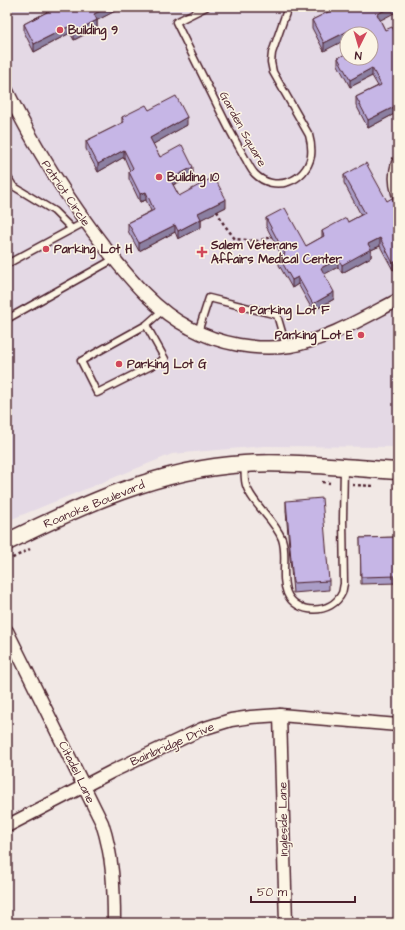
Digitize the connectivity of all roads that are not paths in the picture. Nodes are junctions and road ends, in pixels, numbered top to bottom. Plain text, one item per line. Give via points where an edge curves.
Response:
1 (206, 7) edge
2 (288, 7) edge
3 (7, 92) edge
4 (398, 163) edge
5 (7, 176) edge
6 (398, 193) edge
7 (85, 222) junction
8 (72, 229) junction
9 (114, 259) junction
10 (7, 264) edge
11 (398, 300) edge
12 (163, 310) junction
13 (7, 319) edge
14 (146, 325) junction
15 (198, 332) junction
16 (286, 346) junction
17 (244, 464) junction
18 (344, 468) junction
19 (398, 472) edge
20 (7, 542) edge
21 (7, 631) edge
22 (280, 715) junction
23 (398, 725) edge
24 (84, 786) junction
25 (7, 826) edge
26 (114, 923) edge
27 (286, 923) edge

1 - 2 lane, Garden Square via 176,22 254,173 261,180 282,184 300,175 307,166 312,145 309,135 273,72 271,62
3 - 7 street, Patriot Circle via 57,182
4 - 6 street via 395,182
5 - 8 lane via 13,186 54,211
7 - 8 lane
7 - 9 street, Patriot Circle
8 - 10 lane
9 - 12 street, Patriot Circle
9 - 13 lane
11 - 16 street, Patriot Circle via 333,333
12 - 14 lane
12 - 15 street, Patriot Circle
14 - 14 lane via 165,359 97,393 81,361
15 - 16 street, Patriot Circle via 242,345
15 - 16 lane via 209,298 278,314
17 - 18 main road, Roanoke Boulevard via 279,463
17 - 18 lane via 246,485 251,496 278,530 282,540 284,585 287,595 293,603 314,610 324,608 342,594
17 - 20 main road, Roanoke Boulevard via 201,468 133,486 98,499
18 - 19 main road, Roanoke Boulevard
21 - 24 street, Citadel Lane
22 - 23 street, Bainbridge Drive
22 - 24 street, Bainbridge Drive via 251,717 212,725
22 - 27 street, Ingleside Lane
24 - 25 street, Bainbridge Drive
24 - 26 street, Citadel Lane via 108,840

